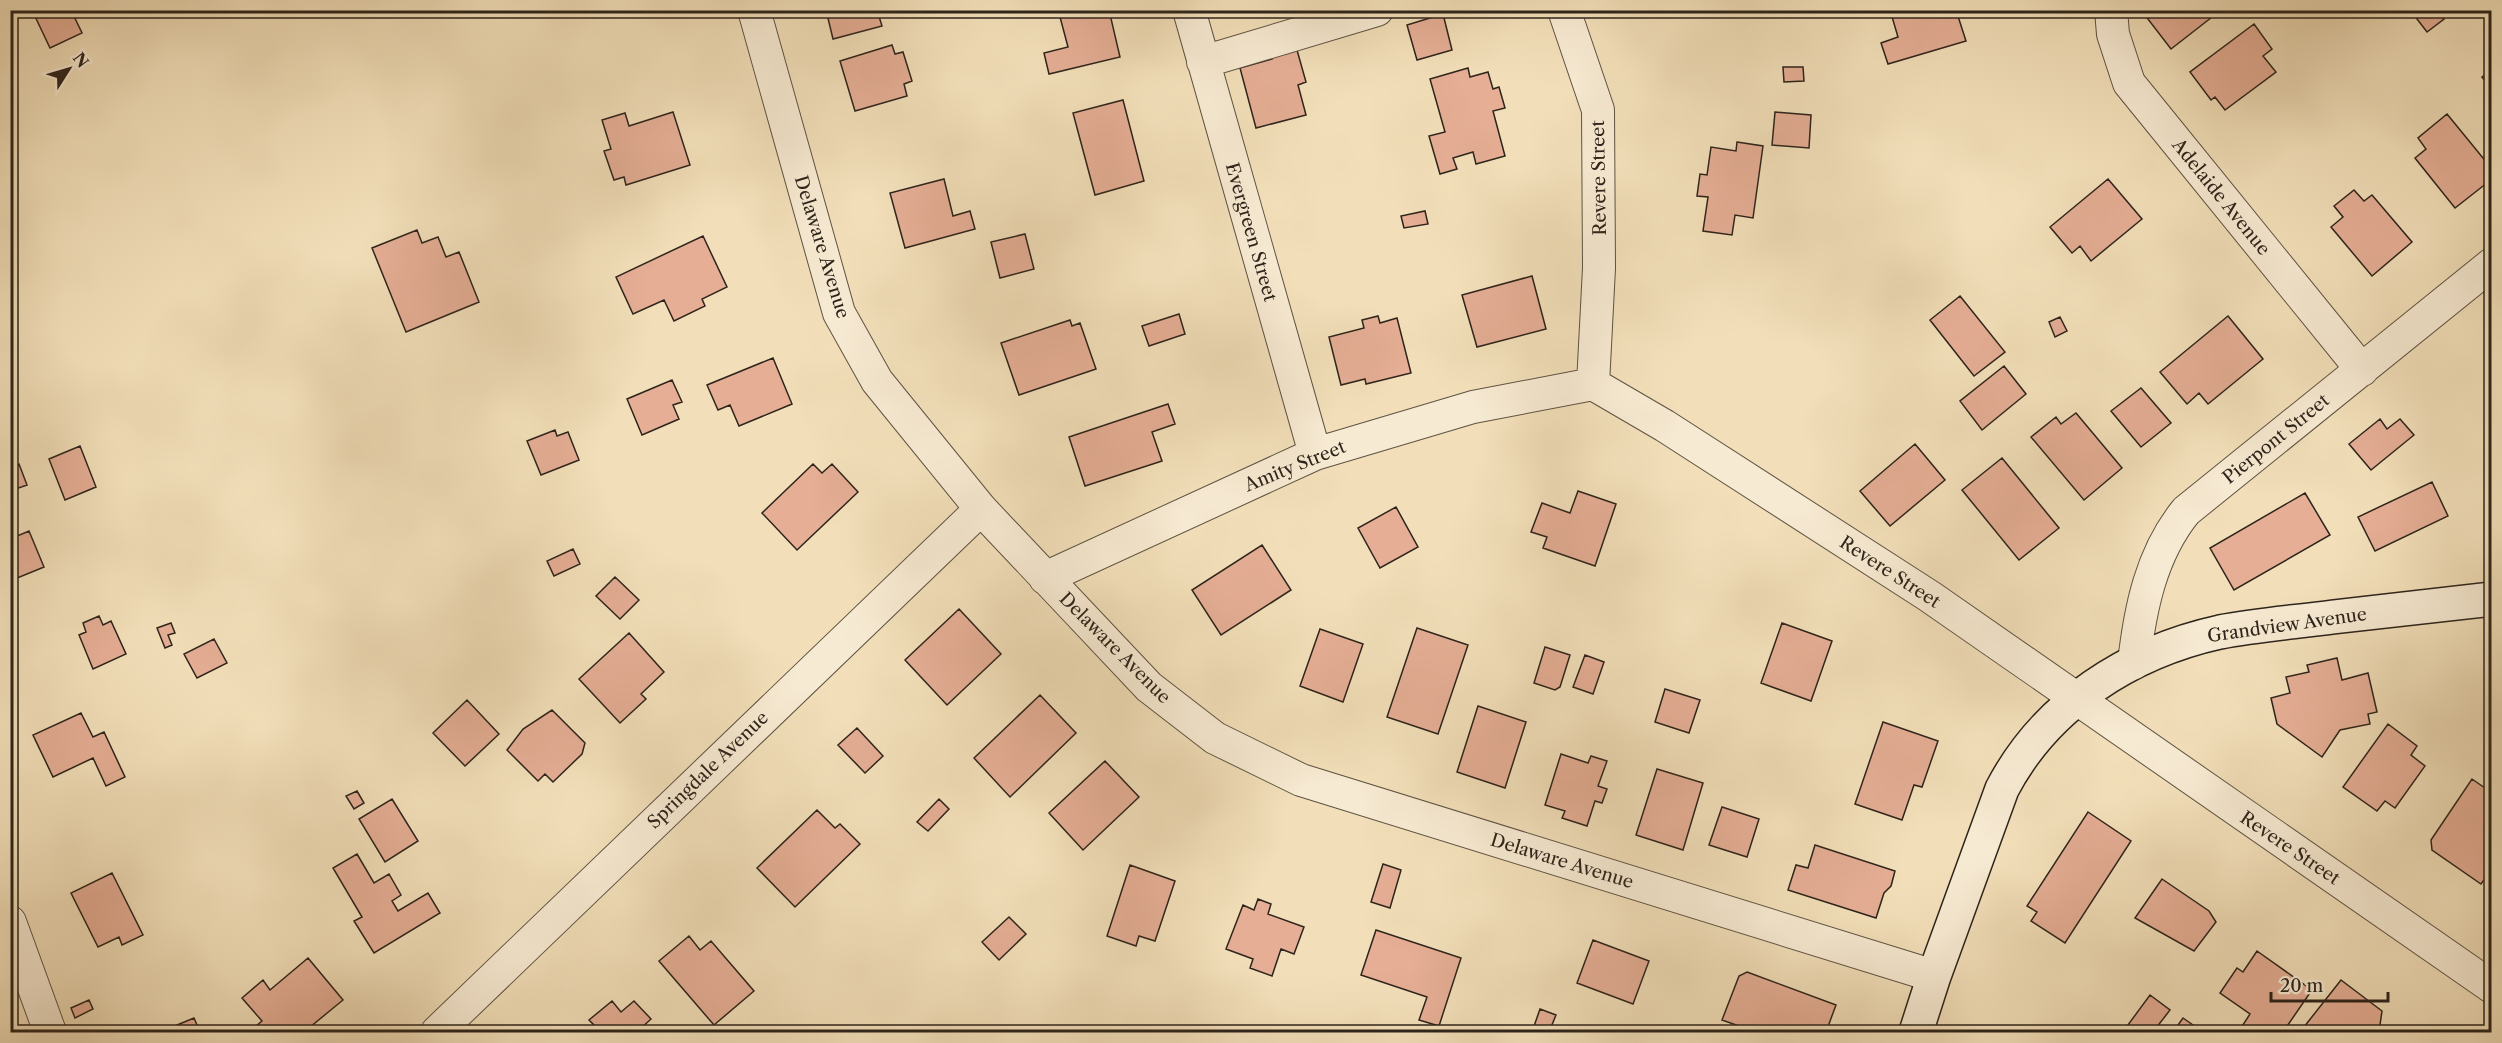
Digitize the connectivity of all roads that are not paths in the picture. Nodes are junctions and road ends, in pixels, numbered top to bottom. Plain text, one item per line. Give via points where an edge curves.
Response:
1 (754, 10) edge
2 (1189, 10) edge
3 (1377, 10) edge
4 (1564, 10) edge
5 (2111, 10) edge
6 (1203, 62) junction
7 (2492, 264) edge
8 (2362, 370) junction
9 (1593, 384) junction
10 (1315, 454) junction
11 (981, 509) junction
12 (1044, 578) junction
13 (2492, 599) edge
14 (2134, 663) junction
15 (2076, 699) junction
16 (10, 922) edge
17 (1934, 976) junction
18 (2492, 987) edge
19 (50, 1032) edge
20 (437, 1032) edge
21 (1916, 1032) edge

1 - 11 street, Delaware Avenue via 839,313 877,381
2 - 6 street, Evergreen Street
3 - 6 street
4 - 9 street, Revere Street via 1598,110 1599,268
5 - 8 street, Adelaide Avenue via 2113,34 2129,83
6 - 10 street, Evergreen Street
7 - 8 street, Pierpont Street
8 - 14 street, Pierpont Street via 2193,505 2176,524 2151,577
9 - 10 street, Amity Street via 1473,407
9 - 15 street, Revere Street via 1929,596
10 - 12 street, Amity Street
11 - 12 street, Delaware Avenue
11 - 20 street, Springdale Avenue
12 - 17 street, Delaware Avenue via 1149,687 1215,738 1301,780
13 - 14 main road, Grandview Avenue via 2220,632
14 - 15 main road, Grandview Avenue
15 - 17 main road, Grandview Avenue via 2034,741 2002,789
15 - 18 street, Revere Street
16 - 19 street
17 - 21 main road, Grandview Avenue

